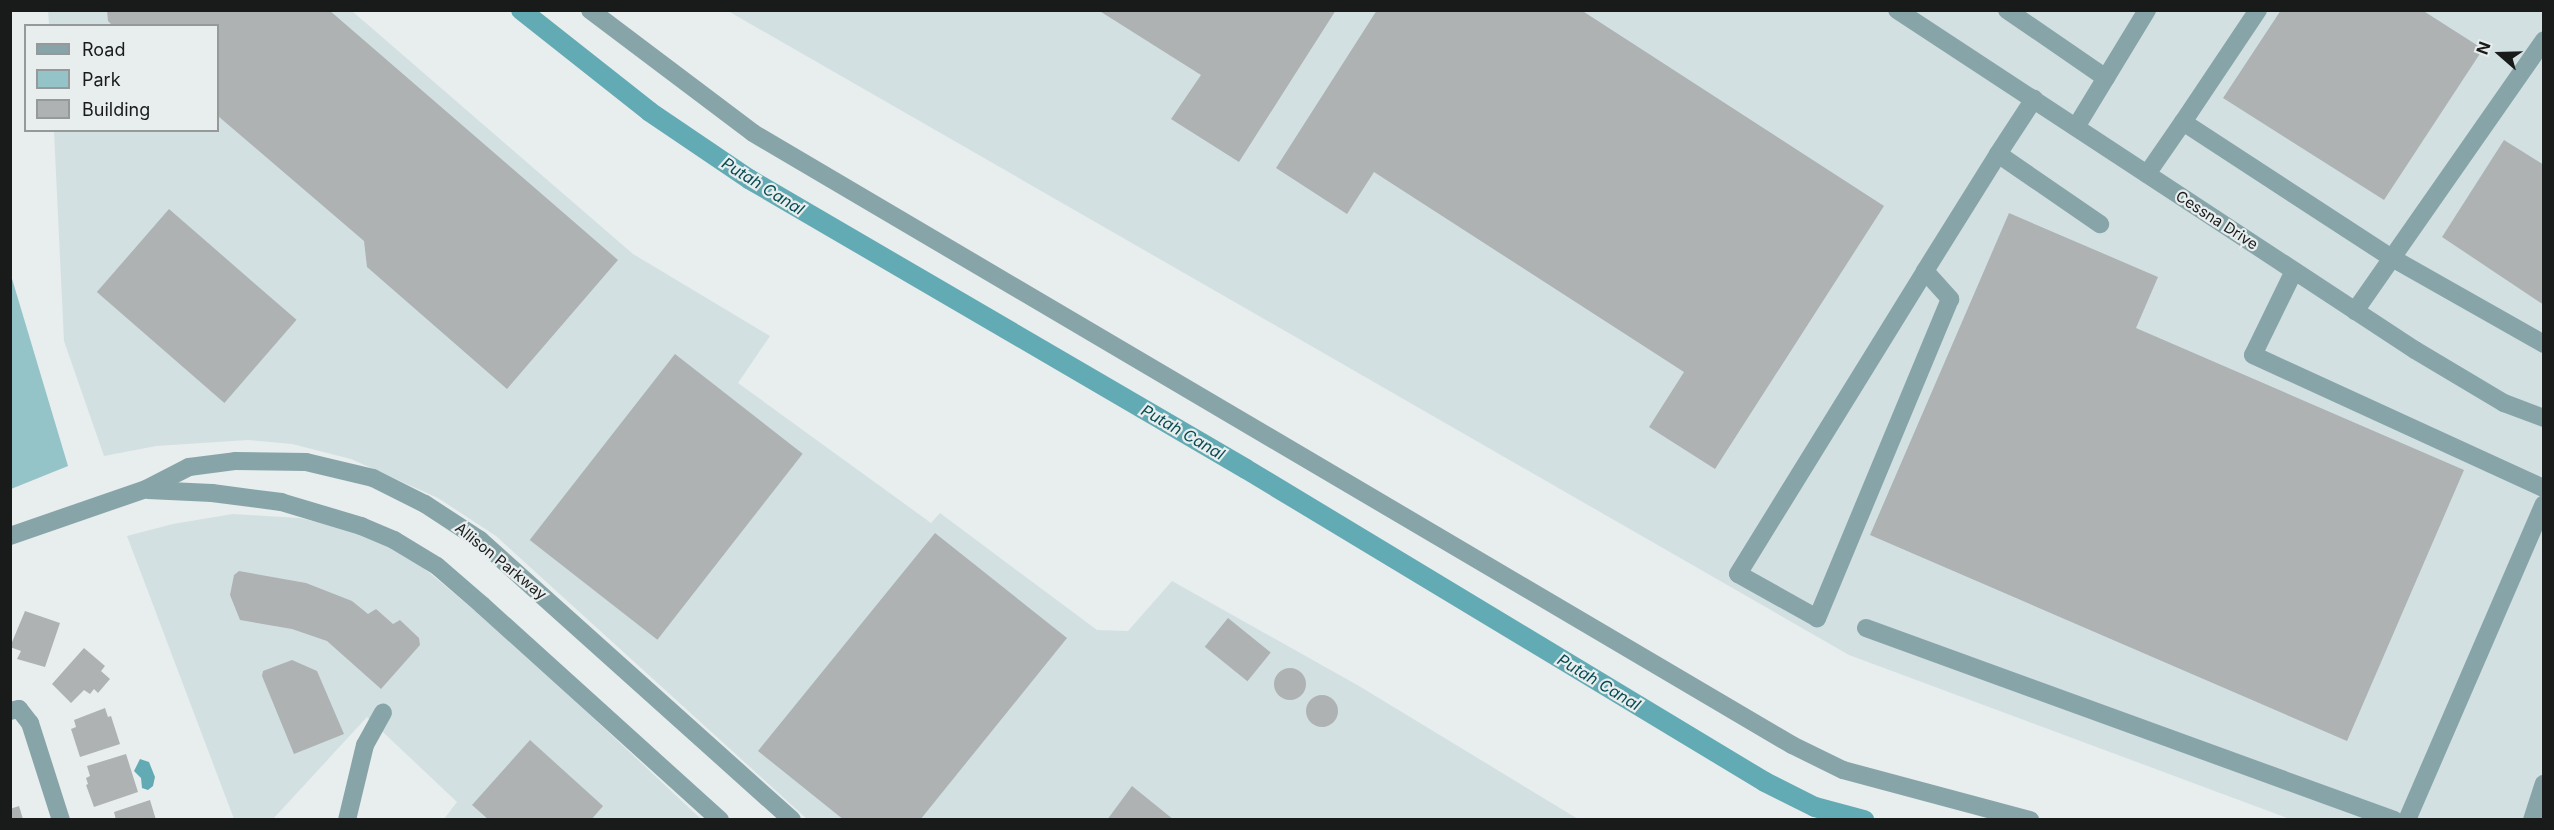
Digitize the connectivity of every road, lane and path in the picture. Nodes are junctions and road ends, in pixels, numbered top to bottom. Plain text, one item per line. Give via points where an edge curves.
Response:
1 (590, 10) edge
2 (1897, 10) edge
3 (2007, 10) edge
4 (2147, 10) edge
5 (2258, 10) edge
6 (2544, 40) edge
7 (2106, 78) junction
8 (2034, 99) junction
9 (2183, 122) junction
10 (2076, 127) junction
11 (1998, 154) junction
12 (2147, 174) junction
13 (2100, 224) dead end
14 (2392, 258) junction
15 (2294, 271) junction
16 (1925, 272) junction
17 (2355, 311) junction
18 (2544, 344) edge
19 (2544, 418) edge
20 (2544, 488) edge
21 (146, 489) junction
22 (2544, 504) edge
23 (10, 536) edge
24 (1866, 628) dead end
25 (10, 711) edge
26 (383, 713) dead end
27 (2544, 784) edge
28 (61, 819) edge
29 (346, 819) edge
30 (720, 819) edge
31 (792, 819) edge
32 (2030, 819) edge
33 (2394, 819) edge
34 (2407, 819) edge
35 (2532, 819) edge

1 - 32 street via 753,133 1792,745 1843,770
2 - 8 street, Cessna Drive
3 - 7 street
4 - 7 street
5 - 9 street
6 - 14 street
7 - 10 street
8 - 10 street, Cessna Drive
8 - 11 street
9 - 12 street
9 - 14 street
10 - 12 street, Cessna Drive
11 - 13 street
11 - 16 street
12 - 15 street, Cessna Drive
14 - 17 street
14 - 18 street
15 - 17 street, Cessna Drive
15 - 20 street via 2253,354
16 - 16 street via 1738,573 1817,618 1950,299
17 - 19 street, Cessna Drive via 2471,385
21 - 23 street, Allison Parkway
21 - 30 street, Allison Parkway via 281,502 394,540 437,566 464,589
21 - 31 street, Allison Parkway via 189,467 235,461 306,462 373,478 408,495 480,540
22 - 34 street
24 - 33 street
25 - 28 street via 18,709 30,723
26 - 29 street via 365,745
27 - 35 street

